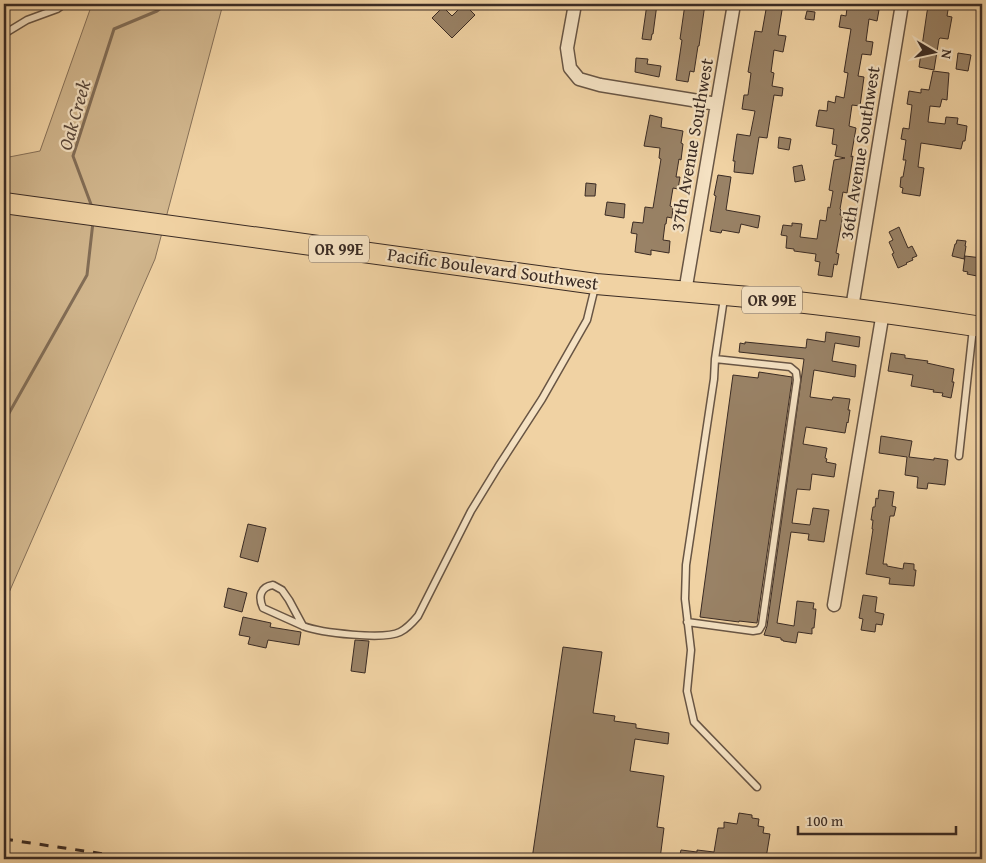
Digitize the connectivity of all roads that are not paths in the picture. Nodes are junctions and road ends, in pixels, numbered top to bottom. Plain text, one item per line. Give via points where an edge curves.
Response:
1 (64, 4) edge
2 (575, 4) edge
3 (734, 4) edge
4 (902, 4) edge
5 (4, 34) edge
6 (717, 104) junction
7 (4, 203) edge
8 (596, 284) junction
9 (685, 292) junction
10 (725, 295) junction
11 (852, 308) junction
12 (883, 312) junction
13 (978, 326) edge
14 (715, 359) junction
15 (959, 456) dead end
16 (834, 605) dead end
17 (687, 622) junction
18 (303, 626) junction
19 (757, 787) dead end

1 - 5 lane
2 - 6 street via 567,48 570,68 579,79
3 - 6 street, 37th Avenue Southwest
4 - 11 street, 36th Avenue Southwest
6 - 9 street, 37th Avenue Southwest
7 - 8 main road, Pacific Boulevard Southwest / OR 99E
8 - 9 main road, Pacific Boulevard Southwest / OR 99E
8 - 18 lane via 587,320 471,512 418,616 399,632 389,635 323,632
9 - 10 main road, Pacific Boulevard Southwest / OR 99E
10 - 11 main road, Pacific Boulevard Southwest / OR 99E
10 - 14 lane
11 - 12 main road, Pacific Boulevard Southwest / OR 99E
12 - 13 main road, Pacific Boulevard Southwest / OR 99E
12 - 16 street
13 - 15 lane
14 - 17 lane via 686,565
14 - 17 lane via 790,368 796,372 797,380 762,625 753,631
17 - 19 lane via 691,650 687,691 694,722
18 - 18 lane via 262,608 261,592 266,586 273,585 282,590

